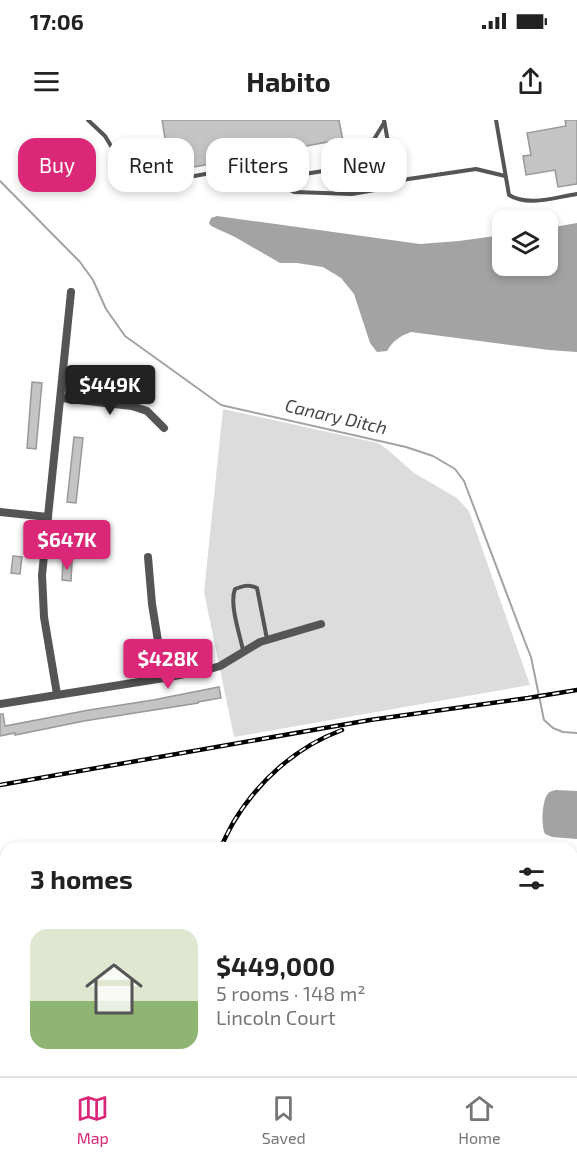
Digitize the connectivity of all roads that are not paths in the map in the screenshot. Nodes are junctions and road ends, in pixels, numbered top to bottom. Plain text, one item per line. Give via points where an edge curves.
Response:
1 (88, 120) edge
2 (496, 120) edge
3 (384, 121) edge
4 (387, 138) edge
5 (309, 173) edge
6 (206, 174) edge
7 (505, 176) junction
8 (407, 179) edge
9 (294, 192) edge
10 (363, 192) edge
11 (577, 194) edge
12 (71, 292) dead end
13 (61, 398) junction
14 (164, 428) dead end
15 (0, 512) edge
16 (48, 517) junction
17 (148, 556) dead end
18 (321, 624) dead end
19 (267, 640) junction
20 (243, 651) junction
21 (164, 678) junction
22 (57, 694) junction
23 (0, 704) edge

1 - 6 lane via 105,136 117,156 157,179 167,181
2 - 7 lane
3 - 4 lane
3 - 5 lane via 356,164
7 - 8 lane via 476,169
7 - 11 lane via 509,195 516,199 532,201
9 - 10 lane
12 - 13 street
13 - 14 street via 132,406 147,411
13 - 16 street
15 - 16 street
16 - 22 street via 42,595
17 - 21 street
18 - 19 street
19 - 20 street
19 - 20 lane via 257,588 246,585 233,595
20 - 21 street via 220,666
21 - 22 street
22 - 23 street

